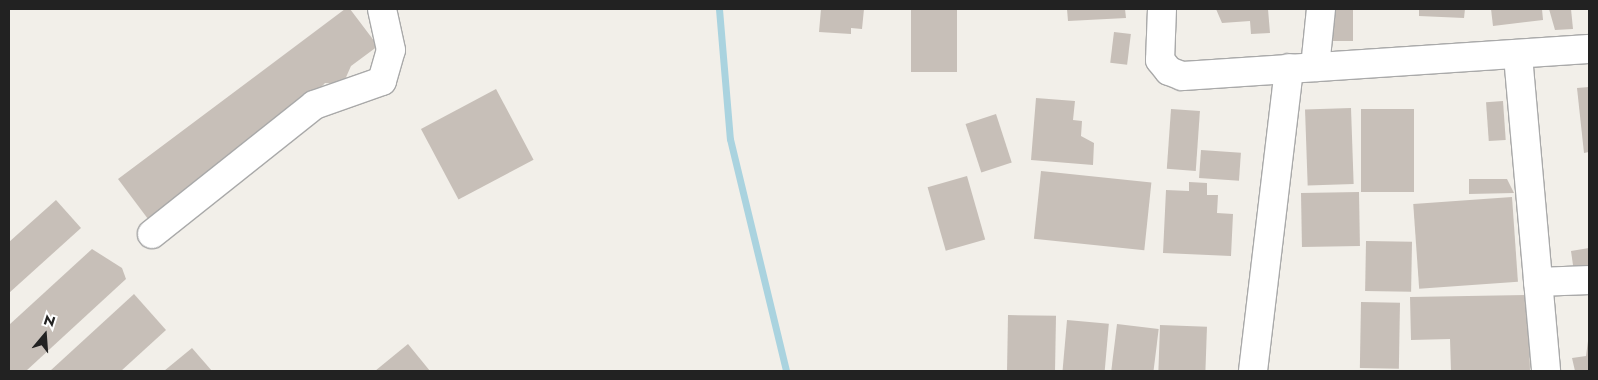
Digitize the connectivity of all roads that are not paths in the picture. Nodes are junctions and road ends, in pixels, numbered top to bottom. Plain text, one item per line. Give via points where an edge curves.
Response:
1 (382, 9) edge
2 (1162, 9) edge
3 (1320, 9) edge
4 (1589, 49) edge
5 (1518, 56) junction
6 (1302, 67) junction
7 (152, 234) dead end
8 (1589, 280) edge
9 (1538, 282) junction
10 (1253, 371) edge
11 (1546, 371) edge

1 - 7 street via 391,50 382,81 314,105
2 - 6 street via 1158,46 1168,71 1182,76
3 - 6 street
4 - 5 street
5 - 6 street
5 - 9 street
6 - 10 street
8 - 9 street
9 - 11 street

